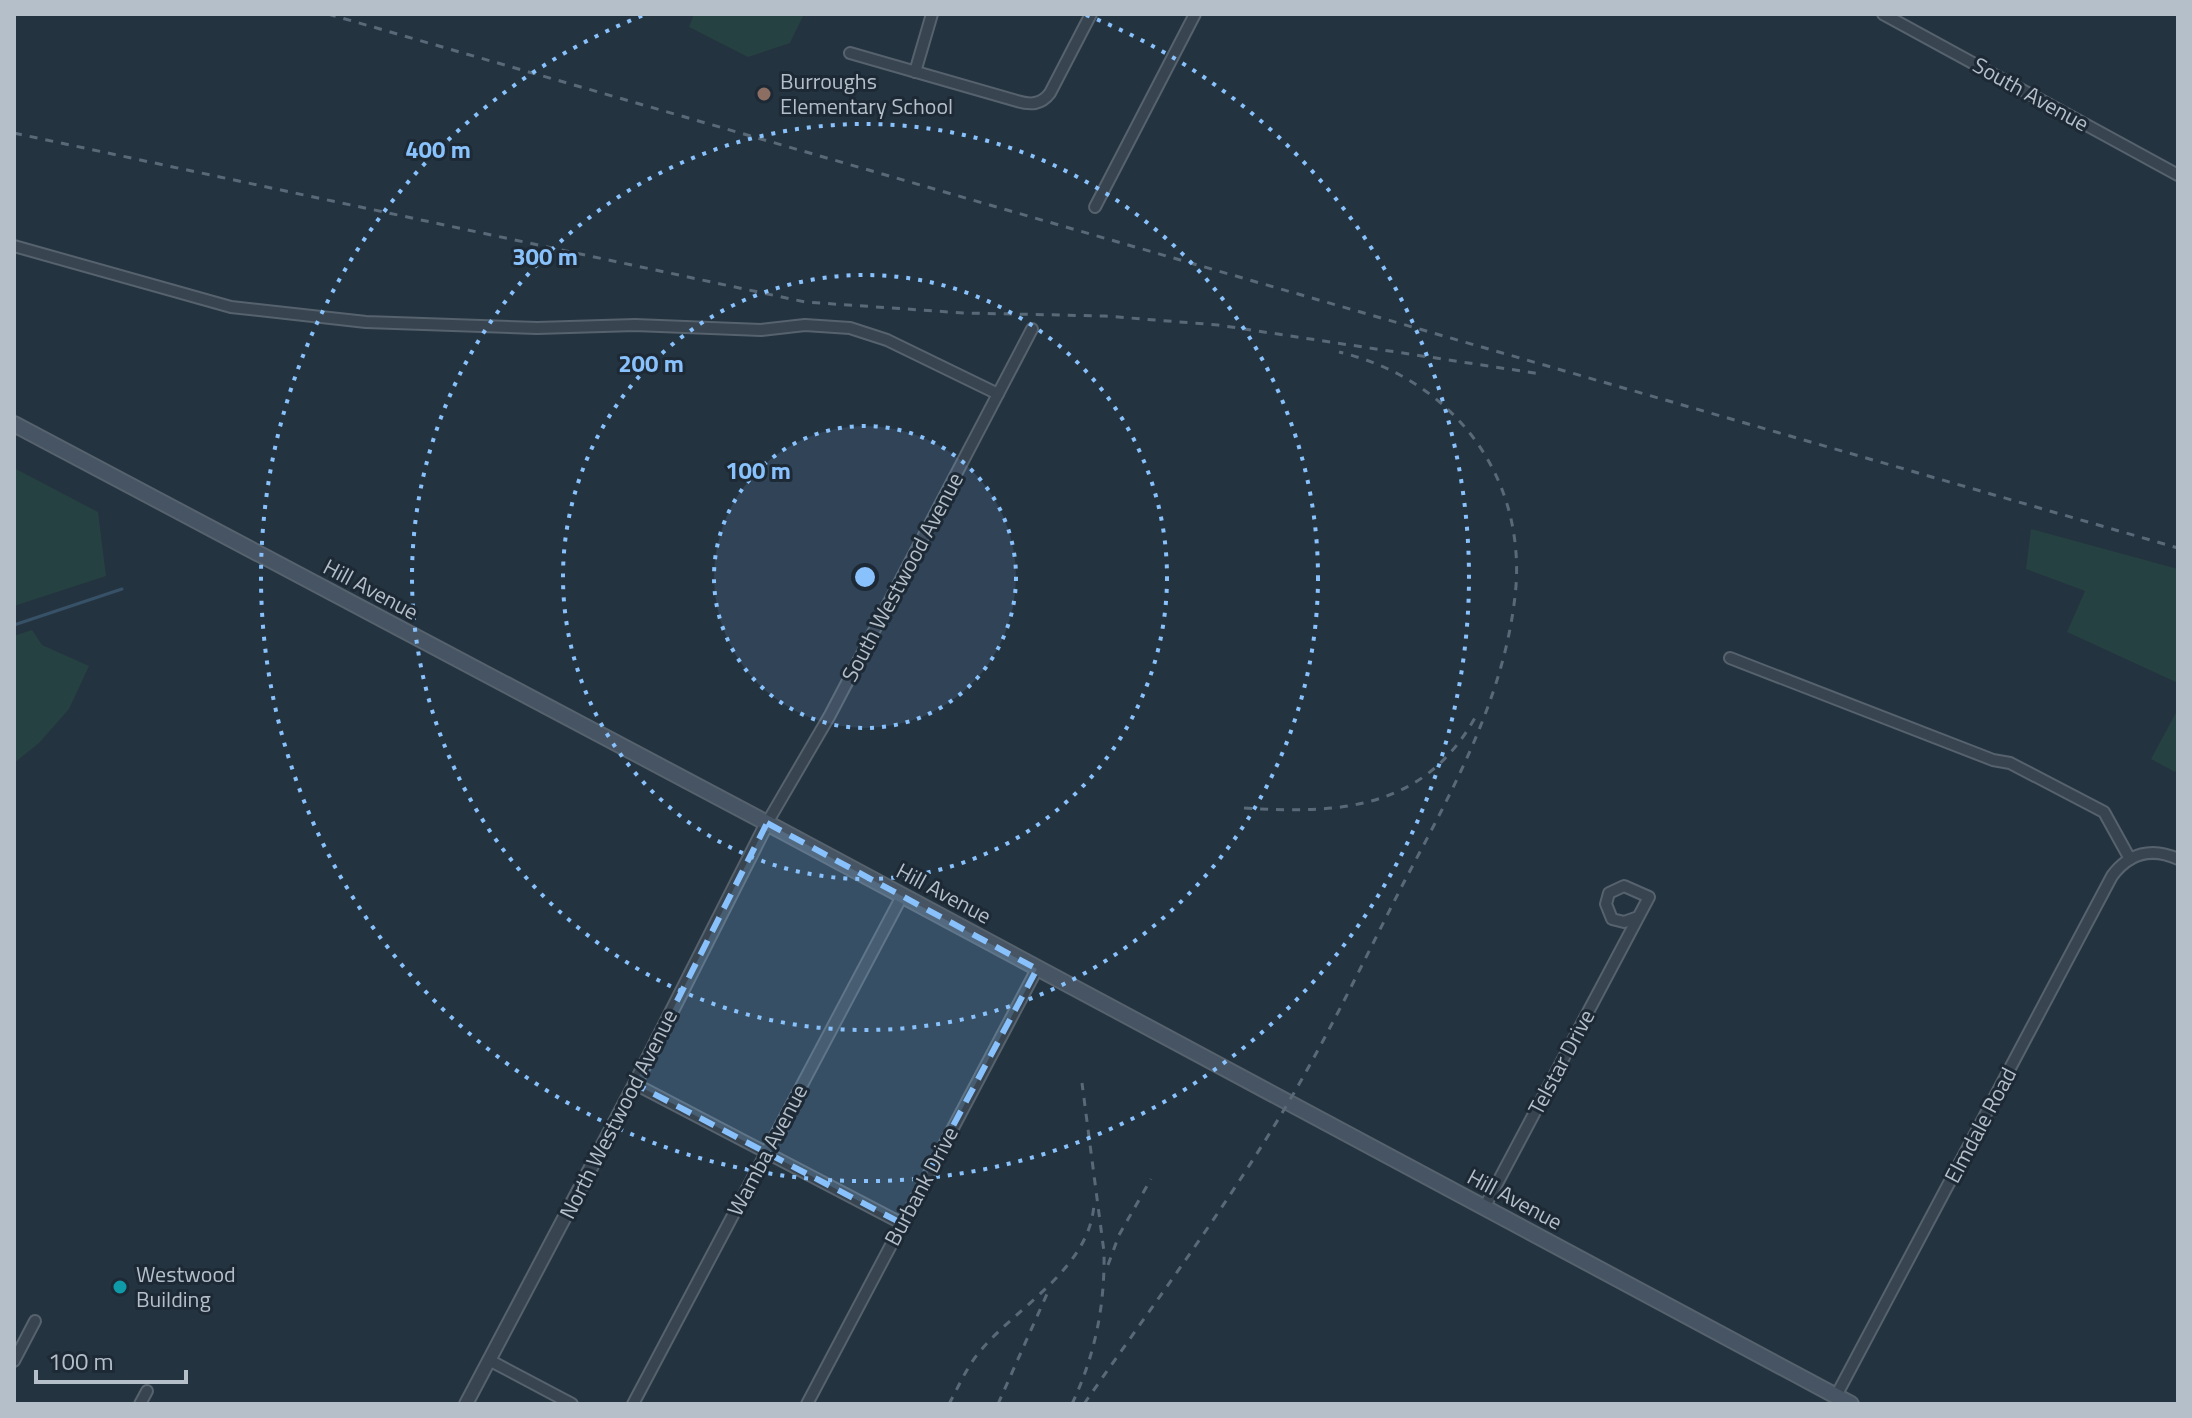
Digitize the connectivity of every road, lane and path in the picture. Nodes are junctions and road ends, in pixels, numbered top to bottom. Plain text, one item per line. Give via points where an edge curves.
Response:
1 (932, 14) edge
2 (1091, 14) edge
3 (1195, 14) edge
4 (1883, 14) edge
5 (850, 53) dead end
6 (915, 72) junction
7 (2178, 175) edge
8 (1095, 207) dead end
9 (14, 246) edge
10 (1032, 329) dead end
11 (998, 394) junction
12 (14, 424) edge
13 (1730, 658) dead end
14 (767, 823) junction
15 (2130, 859) junction
16 (2178, 859) edge
17 (902, 896) junction
18 (1638, 917) dead end
19 (1037, 969) junction
20 (635, 1084) junction
21 (765, 1153) junction
22 (1484, 1208) junction
23 (901, 1223) junction
24 (35, 1321) dead end
25 (489, 1360) junction
26 (14, 1361) edge
27 (147, 1391) dead end
28 (1836, 1396) junction
29 (140, 1404) edge
30 (466, 1404) edge
31 (572, 1404) edge
32 (633, 1404) edge
33 (807, 1404) edge
34 (1851, 1404) edge

1 - 6 street
2 - 6 street via 1050,93 1040,102 1022,103
3 - 8 street
4 - 7 street, South Avenue
5 - 6 street
9 - 11 street via 231,307 366,322 850,328 887,340
10 - 11 street, South Westwood Avenue
11 - 14 street, South Westwood Avenue via 830,715
12 - 14 main road, Hill Avenue
13 - 15 street via 2010,763 2104,812
14 - 17 main road, Hill Avenue
14 - 20 street, North Westwood Avenue
15 - 16 street via 2155,852
15 - 28 street, Elmdale Road via 2112,876
17 - 19 main road, Hill Avenue
17 - 21 street, Wamba Avenue
18 - 22 street, Telstar Drive
19 - 22 main road, Hill Avenue
19 - 23 street, Burbank Drive
20 - 21 street
20 - 25 street, North Westwood Avenue
21 - 23 street
21 - 32 street, Wamba Avenue
22 - 28 main road, Hill Avenue
23 - 33 street, Burbank Drive
24 - 26 street
25 - 30 street, North Westwood Avenue
25 - 31 street
27 - 29 street
28 - 34 main road, Hill Avenue

